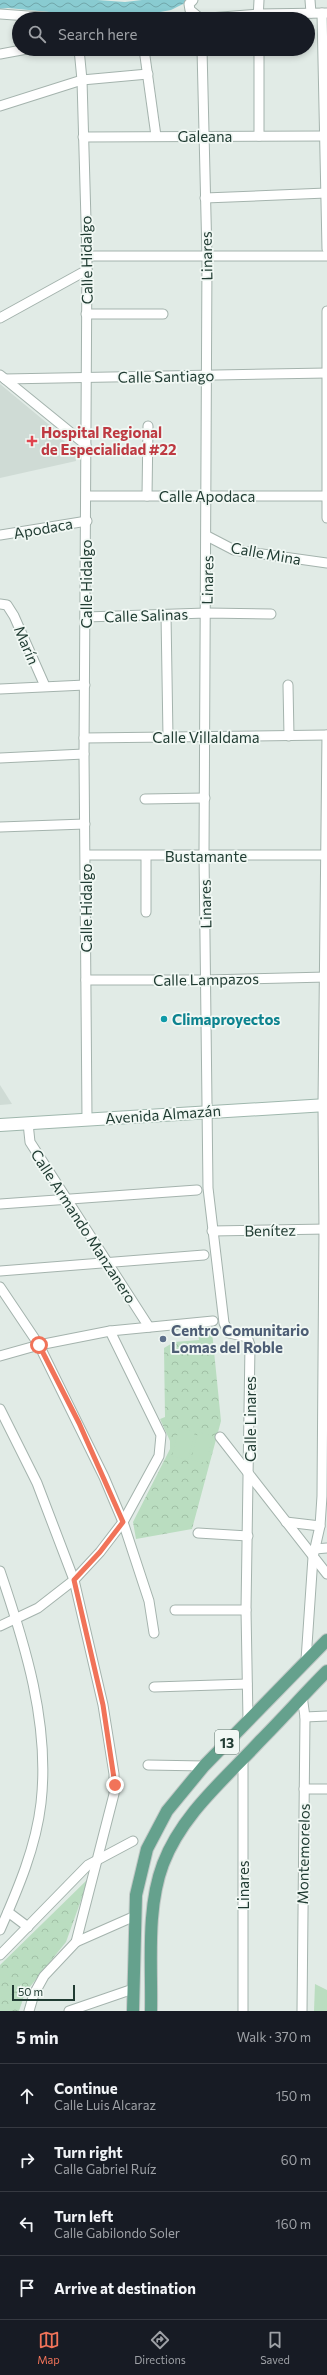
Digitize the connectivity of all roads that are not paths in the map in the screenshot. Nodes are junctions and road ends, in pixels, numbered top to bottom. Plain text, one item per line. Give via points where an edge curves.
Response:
1 (193, 0) edge
2 (259, 0) edge
3 (310, 0) edge
4 (192, 12) edge
5 (258, 12) edge
6 (311, 12) edge
7 (324, 13) edge
8 (0, 14) edge
9 (12, 15) edge
10 (12, 52) edge
11 (0, 54) edge
12 (80, 56) edge
13 (145, 56) edge
14 (202, 56) edge
15 (258, 56) edge
16 (148, 74) junction
17 (82, 80) junction
18 (0, 106) edge
19 (204, 135) junction
20 (156, 136) junction
21 (259, 136) junction
22 (325, 136) edge
23 (83, 137) junction
24 (326, 193) edge
25 (205, 198) junction
26 (327, 249) edge
27 (87, 256) junction
28 (327, 256) edge
29 (207, 257) junction
30 (87, 270) junction
31 (327, 310) edge
32 (86, 314) junction
33 (163, 314) dead end
34 (0, 318) edge
35 (327, 373) edge
36 (206, 375) junction
37 (2, 377) edge
38 (86, 378) junction
39 (148, 426) dead end
40 (86, 446) junction
41 (87, 496) junction
42 (148, 496) junction
43 (207, 496) junction
44 (327, 496) edge
45 (327, 518) edge
46 (87, 521) junction
47 (0, 535) edge
48 (207, 536) junction
49 (327, 563) edge
50 (4, 604) edge
51 (206, 613) junction
52 (271, 614) dead end
53 (166, 615) junction
54 (86, 617) junction
55 (85, 685) junction
56 (288, 685) dead end
57 (44, 686) junction
58 (0, 689) edge
59 (327, 735) edge
60 (206, 736) junction
61 (289, 736) junction
62 (168, 737) junction
63 (84, 738) junction
64 (84, 754) junction
65 (0, 758) edge
66 (327, 797) edge
67 (205, 798) junction
68 (145, 799) dead end
69 (85, 824) junction
70 (0, 827) edge
71 (86, 855) junction
72 (204, 855) junction
73 (327, 855) edge
74 (146, 856) junction
75 (146, 912) dead end
76 (326, 977) edge
77 (86, 980) junction
78 (207, 980) junction
79 (325, 1105) edge
80 (207, 1111) junction
81 (87, 1119) junction
82 (28, 1123) junction
83 (0, 1125) edge
84 (197, 1190) dead end
85 (68, 1199) junction
86 (0, 1204) edge
87 (326, 1229) edge
88 (212, 1231) junction
89 (204, 1255) dead end
90 (109, 1262) junction
91 (0, 1271) edge
92 (0, 1287) edge
93 (213, 1321) dead end
94 (148, 1327) junction
95 (110, 1332) junction
96 (39, 1345) junction
97 (0, 1356) edge
98 (325, 1391) edge
99 (0, 1409) edge
100 (220, 1437) dead end
101 (250, 1474) junction
102 (123, 1522) junction
103 (286, 1522) junction
104 (320, 1526) junction
105 (198, 1533) dead end
106 (248, 1536) junction
107 (327, 1548) edge
108 (314, 1553) junction
109 (0, 1571) edge
110 (327, 1574) edge
111 (74, 1580) junction
112 (175, 1610) dead end
113 (246, 1610) junction
114 (16, 1620) junction
115 (0, 1626) edge
116 (154, 1633) dead end
117 (327, 1640) edge
118 (306, 1660) junction
119 (325, 1675) edge
120 (247, 1684) junction
121 (154, 1687) dead end
122 (302, 1696) junction
123 (327, 1716) edge
124 (305, 1717) junction
125 (248, 1720) junction
126 (244, 1759) junction
127 (148, 1765) dead end
128 (204, 1766) junction
129 (304, 1789) junction
130 (327, 1789) edge
131 (133, 1841) dead end
132 (96, 1859) junction
133 (8, 1912) junction
134 (135, 1916) junction
135 (28, 1927) junction
136 (0, 1930) edge
137 (76, 1942) junction
138 (0, 1955) edge
139 (133, 1989) junction
140 (29, 2011) edge
141 (69, 2011) edge
142 (133, 2011) edge
143 (151, 2011) edge
144 (243, 2011) edge
145 (302, 2011) edge

1 - 4 street via 189,4
2 - 5 street
3 - 6 street
7 - 22 street
8 - 9 street
10 - 11 street
12 - 17 street, Calle Hidalgo
13 - 16 street
14 - 19 street, Linares
15 - 21 street
16 - 17 street
16 - 20 street
17 - 18 street
17 - 23 street, Calle Hidalgo
19 - 20 street, Galeana
19 - 21 street, Galeana
19 - 25 street, Linares
20 - 23 street, Galeana
21 - 22 street, Galeana
22 - 24 street
23 - 27 street, Calle Hidalgo
24 - 25 street
24 - 26 street
25 - 29 street, Linares
27 - 29 street
27 - 30 street, Calle Hidalgo
28 - 29 street
29 - 36 street, Linares
30 - 32 street, Calle Hidalgo
30 - 34 street
31 - 35 street
32 - 33 street
32 - 38 street, Calle Hidalgo
35 - 36 street, Calle Santiago
35 - 44 street
36 - 38 street, Calle Santiago
36 - 43 street, Linares
37 - 38 street, Calle Santiago
37 - 40 street
38 - 40 street, Calle Hidalgo
39 - 42 street
40 - 41 street, Calle Hidalgo
41 - 42 street, Calle Apodaca
41 - 46 street, Calle Hidalgo
42 - 43 street, Calle Apodaca
43 - 44 street, Calle Apodaca
43 - 48 street, Linares
44 - 45 street
46 - 47 street, Apodaca
46 - 54 street, Calle Hidalgo
48 - 49 street, Calle Mina via 234,550
48 - 51 street, Linares
50 - 57 street, Marín via 14,616
51 - 52 street, Calle Salinas
51 - 53 street, Calle Salinas
51 - 60 street, Linares
53 - 54 street, Calle Salinas
53 - 62 street
54 - 55 street, Calle Hidalgo
55 - 57 street
55 - 63 street, Calle Hidalgo
56 - 61 street
57 - 58 street
59 - 61 street, Calle Villaldama
59 - 66 street
60 - 61 street, Calle Villaldama
60 - 62 street, Calle Villaldama
60 - 67 street, Linares
62 - 63 street, Calle Villaldama
63 - 64 street, Calle Hidalgo
64 - 65 street
64 - 69 street, Calle Hidalgo
66 - 73 street
67 - 68 street
67 - 72 street, Linares
69 - 70 street
69 - 71 street, Calle Hidalgo
71 - 74 street, Bustamante
71 - 77 street, Calle Hidalgo
72 - 73 street, Bustamante
72 - 74 street, Bustamante
72 - 78 street, Linares
73 - 76 street
74 - 75 street
76 - 78 street, Calle Lampazos
76 - 79 street
77 - 78 street, Calle Lampazos
77 - 81 street, Calle Hidalgo
78 - 80 street, Linares
79 - 80 main road, Avenida Almazán
79 - 87 street
80 - 81 main road, Avenida Almazán
80 - 88 street, Calle Linares via 208,1188
81 - 82 main road, Avenida Almazán
82 - 83 main road, Avenida Almazán
82 - 85 street, Calle Armando Manzanero via 30,1142
84 - 85 street
85 - 86 street
85 - 90 street, Calle Armando Manzanero
87 - 88 street, Benítez
87 - 98 street
88 - 101 street, Calle Linares via 224,1323 229,1332 247,1337 250,1345
89 - 90 street
90 - 91 street
90 - 94 street, Calle Armando Manzanero
92 - 96 street
93 - 94 street
94 - 95 street
95 - 96 street
95 - 102 street via 159,1430 162,1443 159,1456
96 - 97 street
96 - 102 street via 79,1423
98 - 104 street
99 - 111 street via 36,1483
100 - 101 street
101 - 103 street
101 - 106 street, Calle Linares
102 - 111 street
102 - 116 street via 149,1601
103 - 104 street
103 - 108 street
104 - 108 street
105 - 106 street
106 - 113 street, Calle Linares
107 - 108 street
108 - 110 street
108 - 118 street
109 - 114 street
111 - 114 street via 38,1608
111 - 132 street via 103,1705 115,1780 114,1794
112 - 113 street
113 - 120 street, Calle Linares
114 - 115 street
114 - 133 street via 40,1719 43,1771 36,1832
117 - 118 main road, 13
118 - 125 main road, 13
119 - 122 main road, 13
120 - 121 street
120 - 125 street, Calle Linares
122 - 124 street, Montemorelos
122 - 126 main road, 13
123 - 124 street
124 - 129 street, Montemorelos
125 - 128 main road, 13
126 - 143 main road, 13 via 218,1784 179,1832 163,1864 153,1916
126 - 144 street, Linares
127 - 128 street
128 - 134 main road, 13 via 167,1811 147,1849 141,1868
129 - 130 street
129 - 145 street, Montemorelos
131 - 132 street via 116,1852
132 - 135 street via 84,1868
132 - 137 street
133 - 135 street
133 - 136 street
134 - 137 street
134 - 139 main road, 13
135 - 138 street
137 - 140 street via 44,1976 34,1994
139 - 141 street
139 - 142 main road, 13

